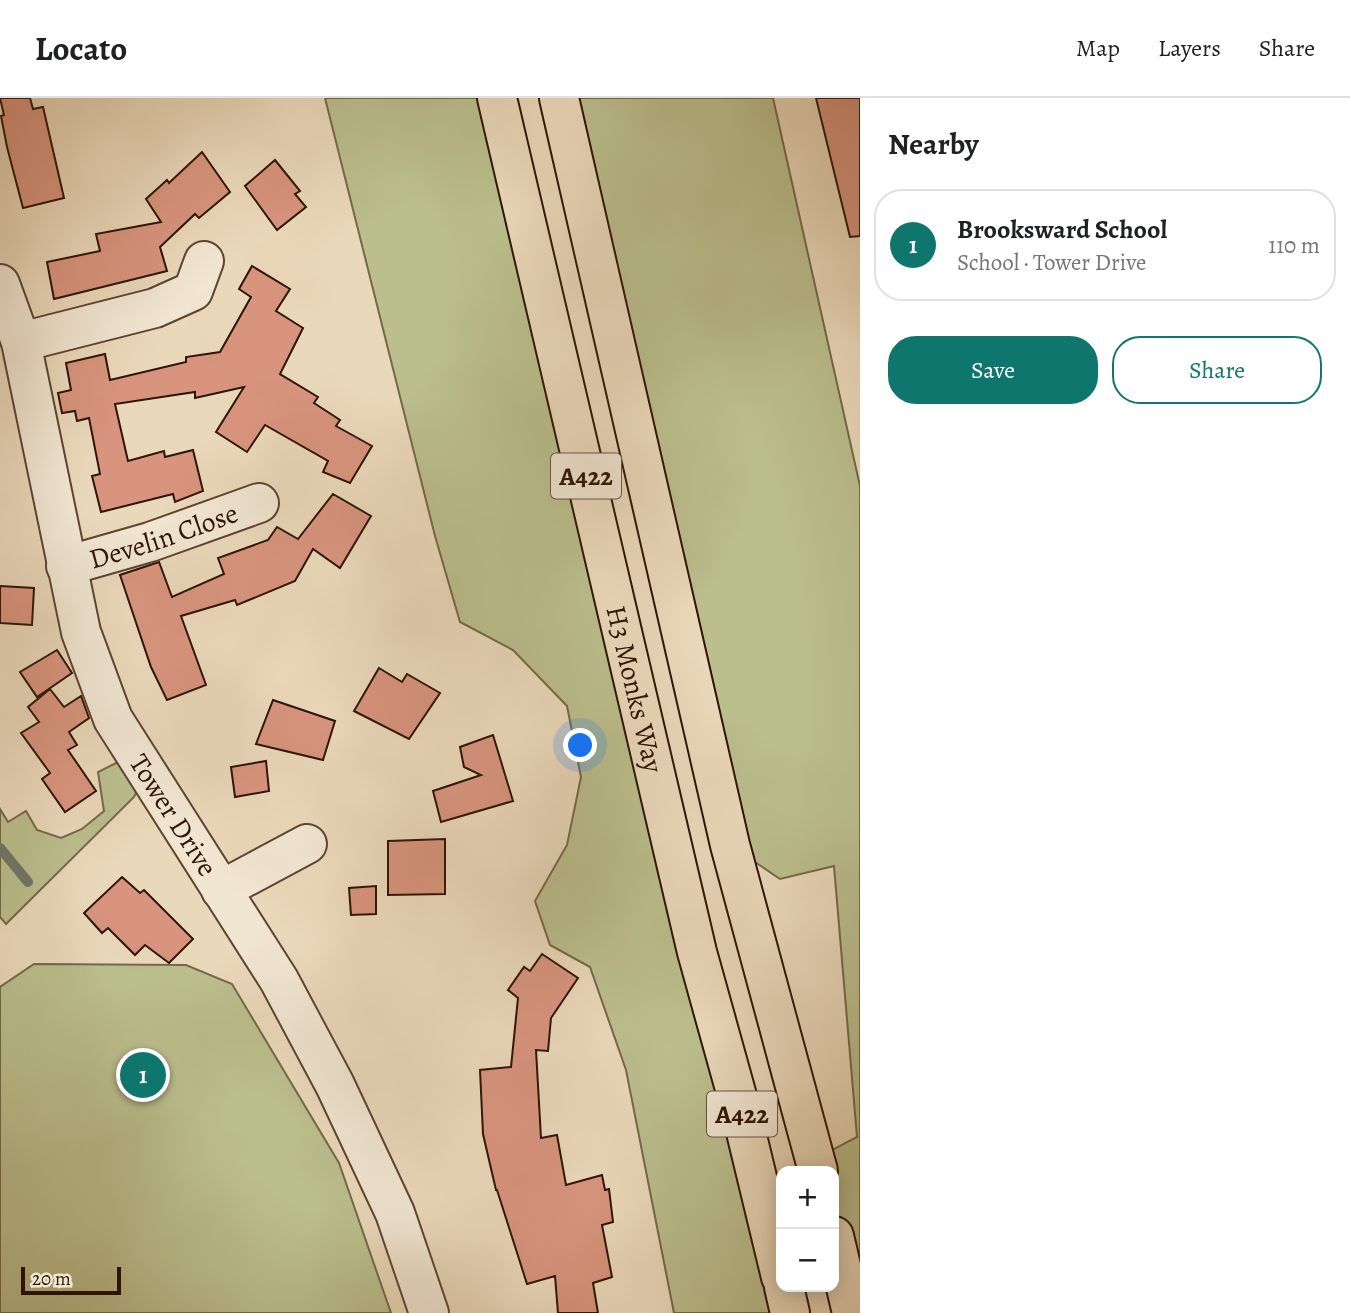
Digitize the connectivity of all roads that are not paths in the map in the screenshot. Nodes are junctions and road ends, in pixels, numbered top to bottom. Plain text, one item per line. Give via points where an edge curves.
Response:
1 (497, 98) edge
2 (559, 98) edge
3 (204, 261) dead end
4 (0, 284) edge
5 (21, 341) junction
6 (259, 503) dead end
7 (66, 566) junction
8 (307, 844) dead end
9 (221, 890) junction
10 (817, 1166) edge
11 (776, 1256) edge
12 (839, 1257) edge
13 (785, 1292) edge
14 (429, 1313) edge
15 (790, 1313) edge
16 (852, 1313) edge

1 - 11 main road, H3 Monks Way / A422 via 697,952
2 - 10 main road, H3 Monks Way / A422 via 730,845
3 - 5 street via 193,290 156,309
4 - 5 street, Tower Drive
5 - 7 street, Tower Drive
6 - 7 street, Develin Close
7 - 9 street, Tower Drive via 81,632 113,719
8 - 9 street
9 - 14 street, Tower Drive via 279,980 335,1085 395,1213
12 - 16 main road
13 - 15 main road

